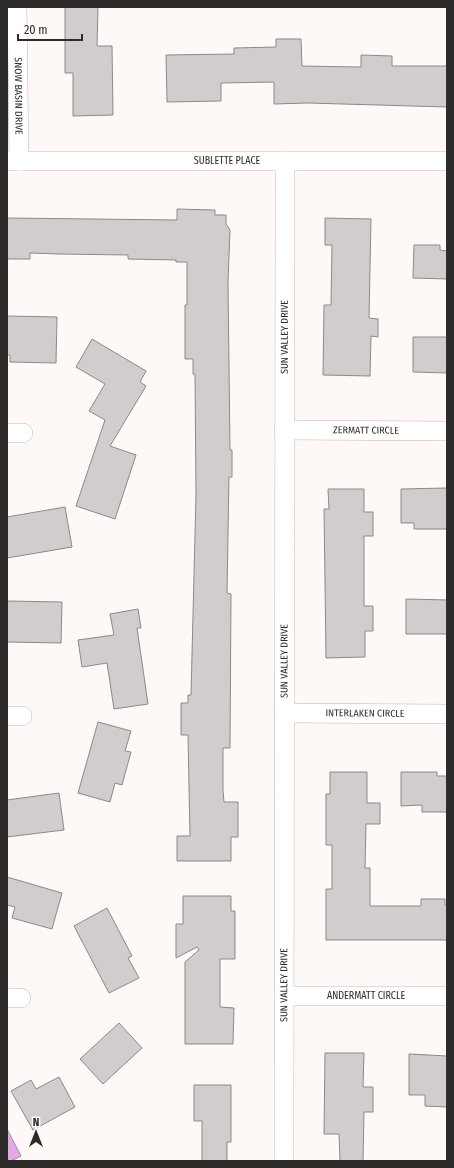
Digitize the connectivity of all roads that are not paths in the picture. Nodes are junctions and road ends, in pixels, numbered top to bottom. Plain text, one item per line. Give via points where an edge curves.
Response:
1 (17, 7) edge
2 (13, 161) edge
3 (285, 161) junction
4 (447, 161) edge
5 (284, 430) junction
6 (447, 431) edge
7 (284, 713) junction
8 (447, 714) edge
9 (284, 996) junction
10 (447, 996) edge
11 (284, 1161) edge

1 - 2 street, SNOW BASIN DRIVE
2 - 3 street, SUBLETTE PLACE
3 - 4 street, SUBLETTE PLACE
3 - 5 street, SUN VALLEY DRIVE
5 - 6 street, ZERMATT CIRCLE
5 - 7 street, SUN VALLEY DRIVE
7 - 8 street, INTERLAKEN CIRCLE
7 - 9 street, SUN VALLEY DRIVE
9 - 10 street, ANDERMATT CIRCLE
9 - 11 street, SUN VALLEY DRIVE

